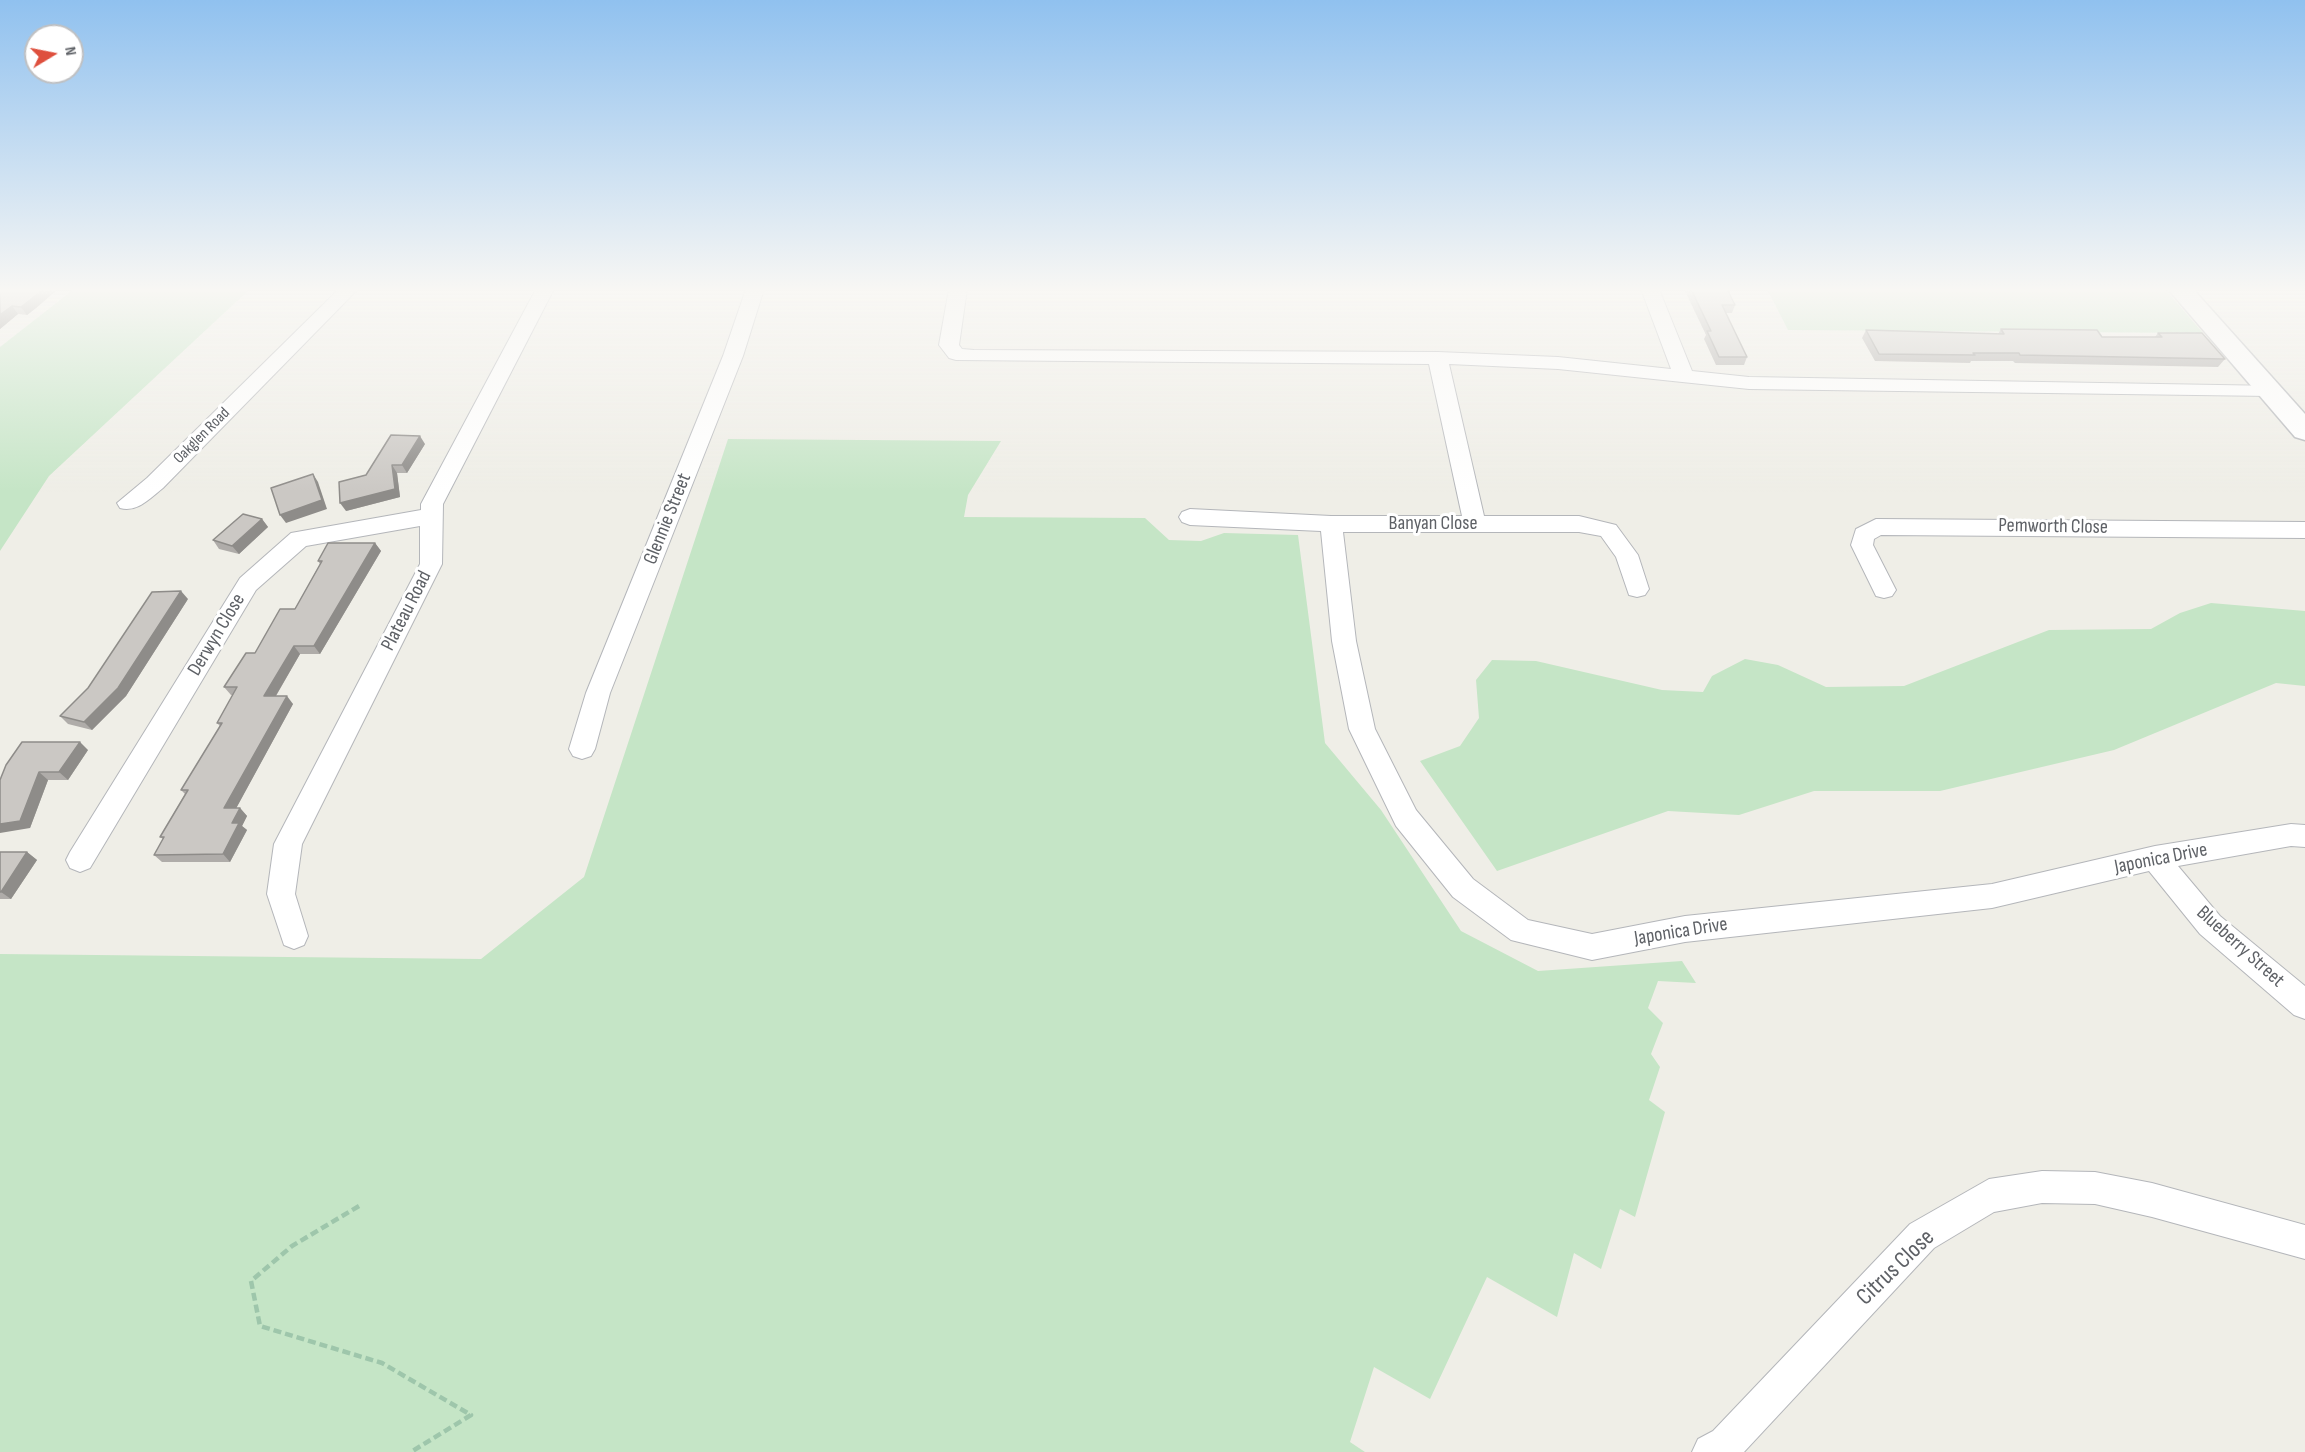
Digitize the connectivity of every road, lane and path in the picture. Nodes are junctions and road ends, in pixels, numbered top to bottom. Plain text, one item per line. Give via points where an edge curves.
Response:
1 (281, 357) edge
2 (509, 357) edge
3 (733, 357) edge
4 (1289, 357) edge
5 (1676, 357) edge
6 (2240, 357) edge
7 (1438, 358) junction
8 (1684, 376) junction
9 (2270, 390) junction
10 (2305, 431) edge
11 (128, 503) dead end
12 (433, 516) junction
13 (1190, 517) dead end
14 (1331, 524) junction
15 (1475, 524) junction
16 (2305, 530) edge
17 (1637, 589) dead end
18 (1884, 590) dead end
19 (582, 749) dead end
20 (2305, 836) edge
21 (2155, 858) junction
22 (80, 860) dead end
23 (294, 936) dead end
24 (2305, 1005) edge
25 (358, 1206) dead end
26 (2305, 1242) edge
27 (411, 1452) edge
28 (1711, 1452) edge

1 - 11 street, Oakglen Road via 155,483
2 - 12 street, Plateau Road via 432,504
3 - 19 street, Glennie Street via 598,693
4 - 7 street
5 - 8 street
6 - 9 street
7 - 8 street via 1558,363
7 - 15 street
8 - 9 street via 1819,385
9 - 10 street
12 - 22 street, Derwyn Close via 299,539 248,584
12 - 23 street, Plateau Road via 431,564 288,844 281,894
13 - 14 street, Banyan Close
14 - 15 street, Banyan Close
14 - 21 street, Japonica Drive via 1344,641 1362,729 1406,818 1463,888 1521,931 1592,947 1685,929 1992,896
15 - 17 street, Banyan Close via 1579,524 1608,530 1627,555
16 - 18 street, Pemworth Close via 1876,527 1864,536 1862,545
20 - 21 street, Japonica Drive
21 - 24 street, Blueberry Street via 2210,925
25 - 27 path via 292,1246 251,1281 260,1326 382,1364 471,1415
26 - 28 street, Citrus Close via 2095,1188 2042,1187 1989,1196 1922,1236 1726,1444

